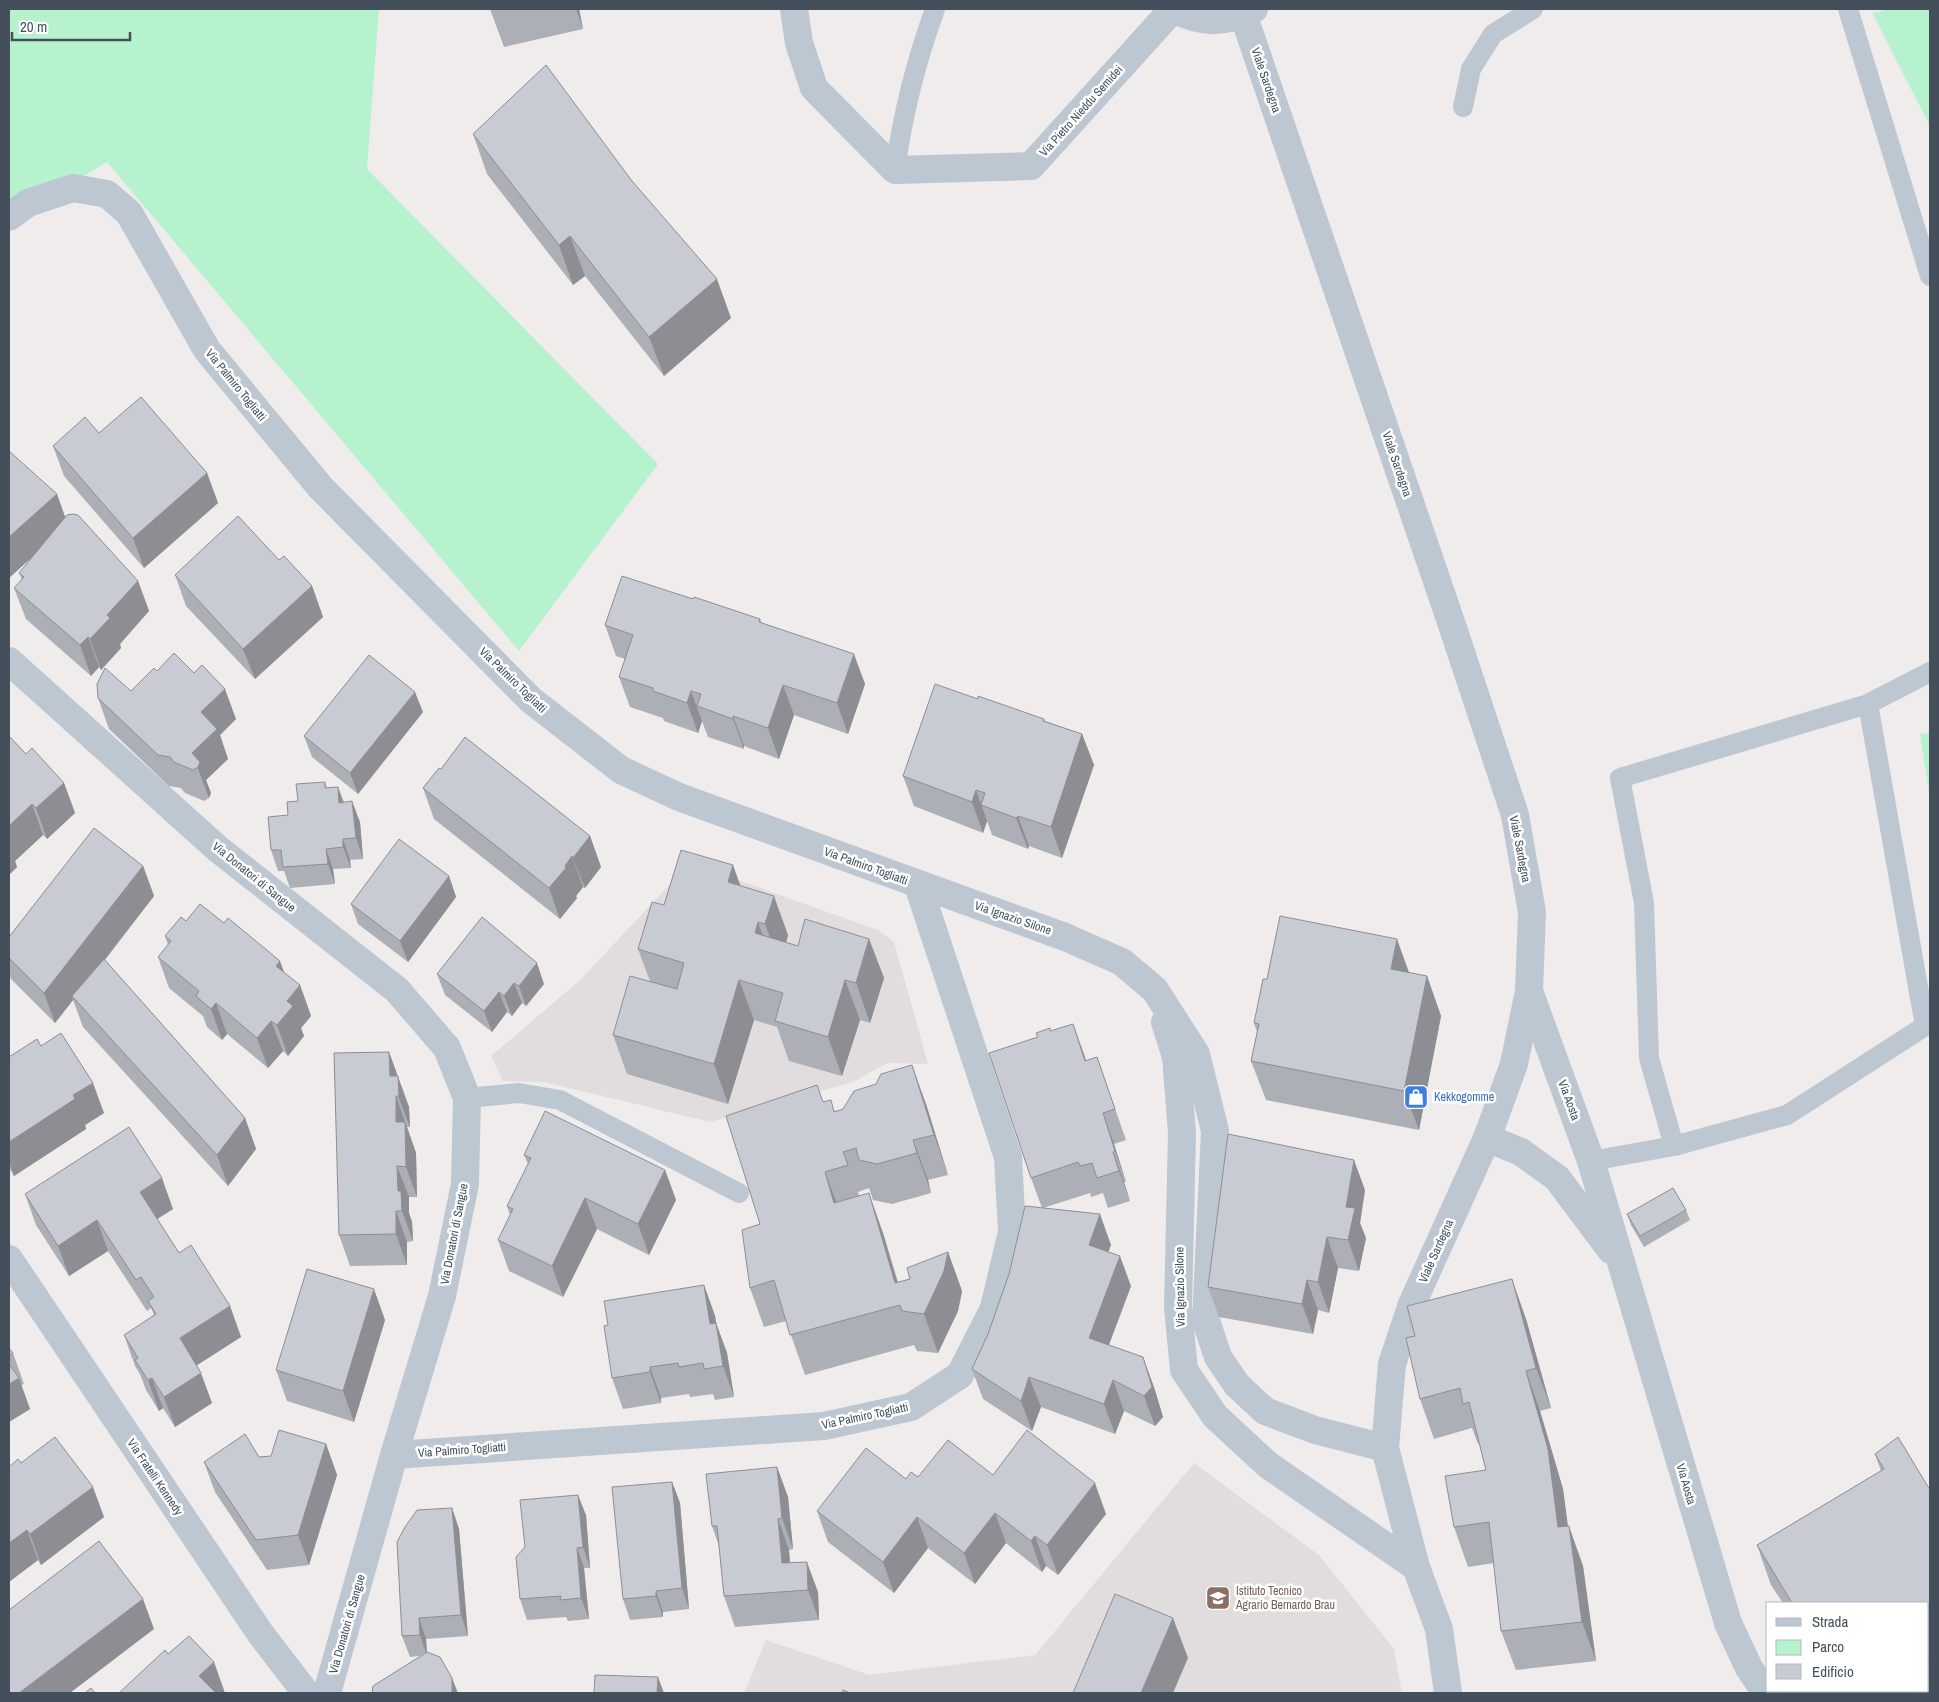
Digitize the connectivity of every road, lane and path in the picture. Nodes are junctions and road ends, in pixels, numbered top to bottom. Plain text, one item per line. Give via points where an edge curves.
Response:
1 (794, 9) edge
2 (935, 9) edge
3 (1173, 9) edge
4 (1533, 9) edge
5 (1848, 9) edge
6 (1249, 11) edge
7 (1463, 107) dead end
8 (895, 170) junction
9 (9, 217) edge
10 (1930, 276) edge
11 (9, 661) edge
12 (1930, 672) edge
13 (1868, 704) junction
14 (918, 885) junction
15 (1155, 990) junction
16 (1529, 991) junction
17 (467, 1098) junction
18 (1487, 1138) junction
19 (1674, 1146) junction
20 (1591, 1161) junction
21 (739, 1193) edge
22 (9, 1259) edge
23 (1624, 1268) junction
24 (1385, 1448) junction
25 (394, 1455) junction
26 (1416, 1567) junction
27 (306, 1693) edge
28 (327, 1693) edge
29 (1448, 1693) edge
30 (1766, 1693) edge

1 - 8 street via 799,43 814,88
2 - 8 lane via 916,64 902,120
3 - 6 street, Viale Sardegna via 1192,18 1213,21 1234,18
3 - 8 street, Via Pietro Nieddu Semidei via 1031,166
4 - 7 lane via 1493,34 1471,69
5 - 10 lane
6 - 16 street, Viale Sardegna via 1515,816 1532,912
9 - 14 street, Via Palmiro Togliatti via 28,203 74,188 107,194 129,213 207,350 321,488 531,700 621,770 679,797
11 - 17 street, Via Donatori di Sangue via 218,849 397,990 447,1048
12 - 13 lane
13 - 19 lane via 1925,1026 1787,1115
13 - 19 lane via 1620,778 1644,903 1649,1058
14 - 15 street, Via Ignazio Silone via 1065,936 1122,962
14 - 25 street, Via Palmiro Togliatti via 1008,1158 1012,1232 994,1308 960,1375 911,1408 824,1426
15 - 24 street, Via Ignazio Silone via 1196,1054 1215,1131 1206,1321 1218,1357 1237,1385 1265,1411 1315,1430
15 - 26 street, Via Ignazio Silone via 1177,1067 1182,1133 1178,1307 1184,1370 1216,1416 1268,1465
16 - 18 street, Viale Sardegna via 1514,1064
16 - 20 street, Via Aosta
17 - 21 lane via 519,1092 560,1100
17 - 25 street, Via Donatori di Sangue via 464,1184 442,1296
18 - 23 street, Via Aosta via 1521,1152 1557,1178
18 - 24 street, Viale Sardegna via 1412,1304 1392,1364
19 - 20 lane
20 - 23 street, Via Aosta
22 - 27 street, Via Fratelli Kennedy via 260,1633
23 - 30 street, Via Aosta via 1728,1623 1749,1668
24 - 26 street, Viale Sardegna
25 - 28 street, Via Donatori di Sangue
26 - 29 street, Viale Sardegna via 1439,1629

